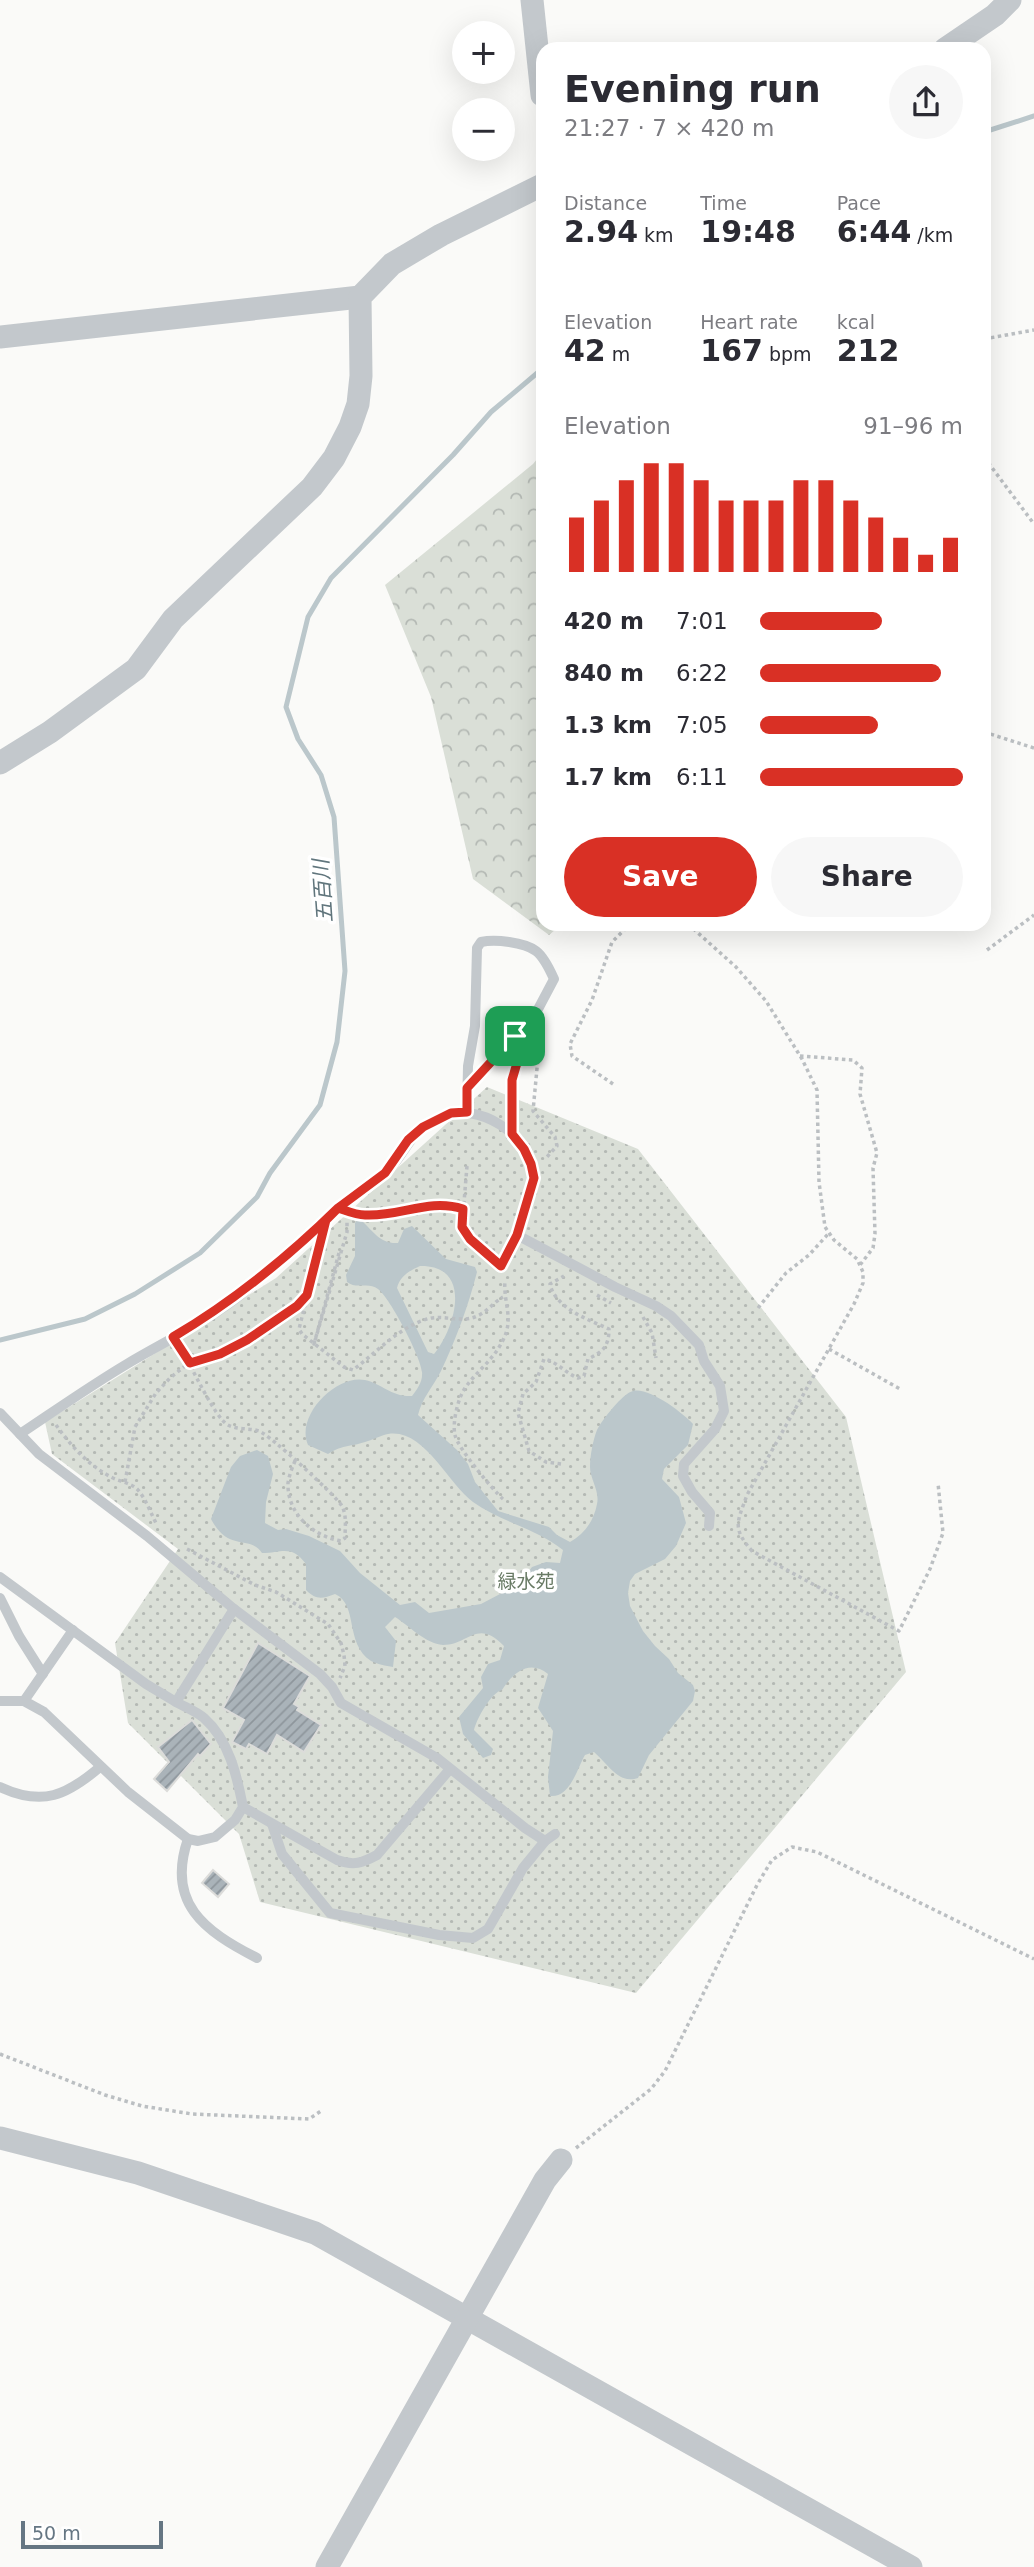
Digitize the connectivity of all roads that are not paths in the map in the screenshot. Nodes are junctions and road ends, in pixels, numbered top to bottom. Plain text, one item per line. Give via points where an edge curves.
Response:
1 (532, 0) edge
2 (1010, 0) edge
3 (536, 42) edge
4 (955, 42) edge
5 (536, 188) edge
6 (360, 297) junction
7 (0, 337) edge
8 (0, 763) edge
9 (467, 1088) junction
10 (467, 1112) junction
11 (517, 1235) junction
12 (501, 1266) road end
13 (0, 1413) edge
14 (20, 1434) junction
15 (709, 1526) dead end
16 (0, 1577) edge
17 (0, 1598) edge
18 (234, 1609) junction
19 (72, 1630) junction
20 (43, 1674) junction
21 (0, 1701) edge
22 (24, 1701) junction
23 (176, 1702) junction
24 (100, 1766) junction
25 (450, 1769) junction
26 (0, 1787) edge
27 (243, 1807) junction
28 (272, 1824) junction
29 (188, 1839) junction
30 (257, 1958) dead end
31 (0, 2138) edge
32 (561, 2160) road end
33 (469, 2319) junction
34 (327, 2567) edge
35 (911, 2567) edge

1 - 3 street
2 - 4 street
5 - 6 street via 392,264
6 - 7 street
6 - 8 street via 358,404 334,458 312,487 173,618 136,669
9 - 9 lane via 475,1026 477,948 481,942 496,940 536,951 554,979 520,1035
9 - 10 lane
10 - 11 lane via 512,1134 532,1168 534,1178
10 - 14 lane via 451,1113 423,1127 385,1173 241,1294
11 - 12 lane
11 - 15 lane via 656,1306 699,1345 720,1386 724,1411 715,1429 684,1464 683,1476 710,1513
13 - 14 lane
14 - 18 lane
16 - 19 lane
17 - 20 lane
18 - 23 lane
18 - 25 lane via 320,1674 341,1703
19 - 20 lane
19 - 23 lane
20 - 22 lane
21 - 22 lane
22 - 24 lane via 44,1712
23 - 27 lane via 203,1717 216,1731 226,1748
24 - 26 lane via 60,1795 25,1796
24 - 29 lane
25 - 28 lane via 377,1854 362,1863 337,1860
25 - 28 lane via 525,1828 550,1837 523,1868 488,1929 473,1938 330,1913 282,1854
27 - 28 lane
27 - 29 lane via 215,1837
29 - 30 lane via 180,1869 195,1915 219,1936
31 - 33 street via 138,2173 292,2223
32 - 33 street via 545,2180
33 - 34 street
33 - 35 street

